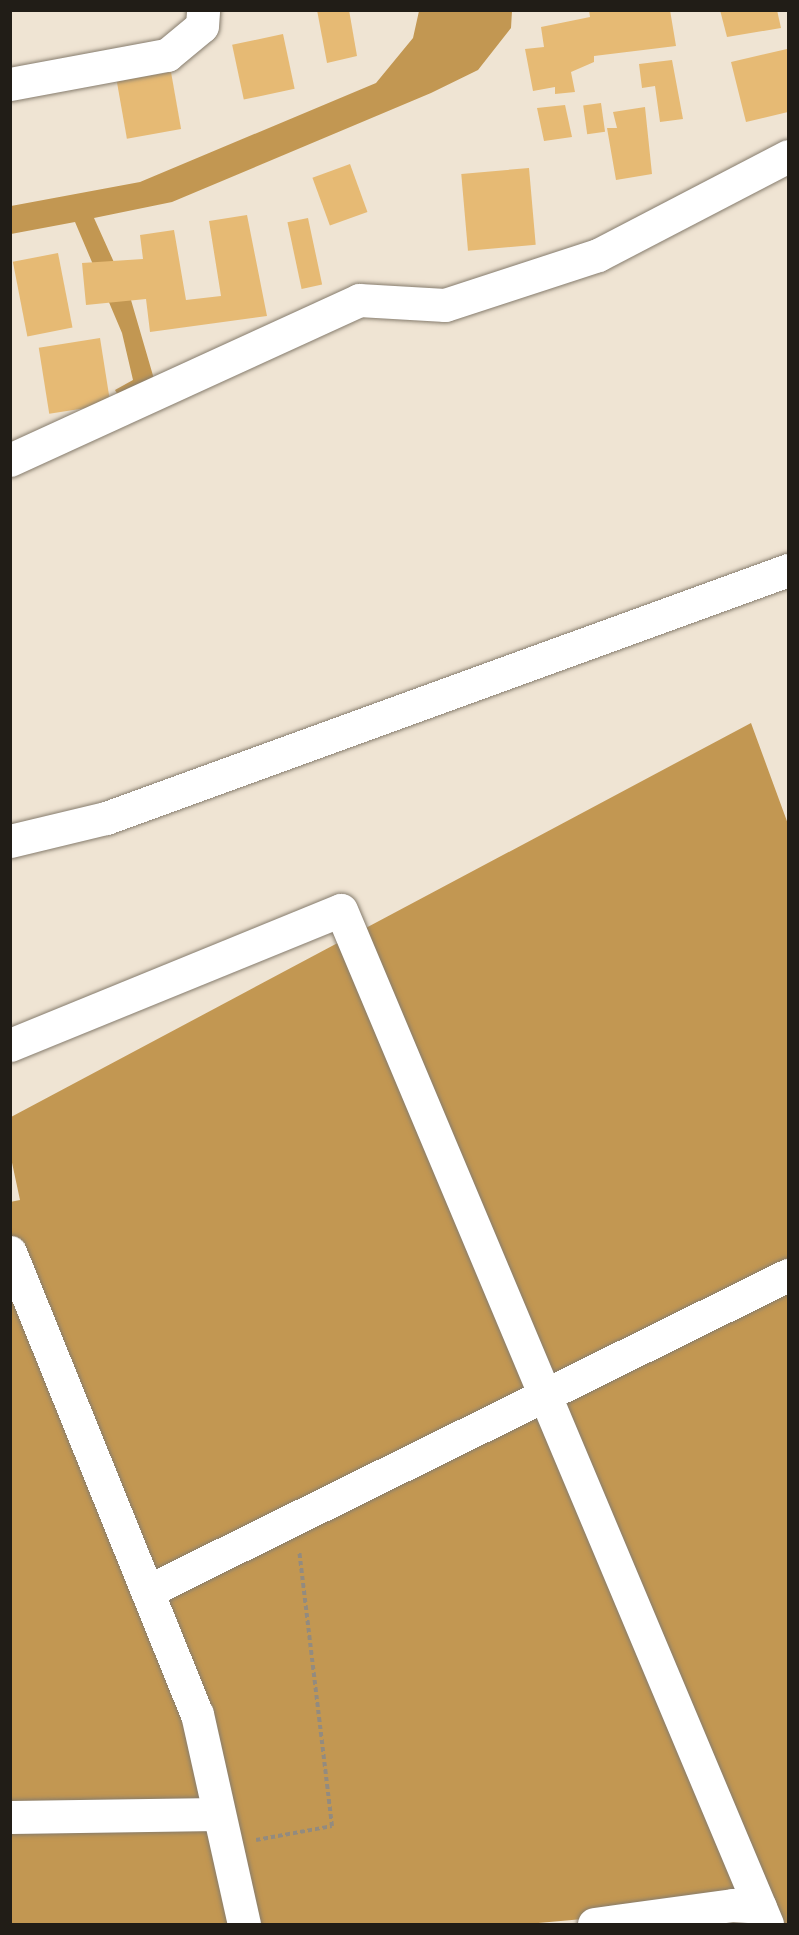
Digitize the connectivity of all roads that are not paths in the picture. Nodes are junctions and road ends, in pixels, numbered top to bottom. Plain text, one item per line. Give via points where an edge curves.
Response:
1 (190, 10) edge
2 (202, 10) edge
3 (10, 84) edge
4 (789, 156) edge
5 (10, 460) edge
6 (789, 570) edge
7 (11, 840) edge
8 (10, 1045) edge
9 (10, 1252) edge
10 (789, 1275) edge
11 (544, 1395) junction
12 (147, 1592) junction
13 (10, 1817) edge
14 (222, 1830) junction
15 (764, 1916) edge
16 (244, 1924) edge
17 (594, 1924) edge

1 - 3 street via 182,51
2 - 3 street via 202,26 167,55
4 - 5 street via 598,255 446,305 359,300
6 - 7 street via 106,818
8 - 11 street via 341,910
9 - 12 street
10 - 11 street
11 - 12 street
11 - 15 street
12 - 14 street via 197,1714
13 - 14 street
14 - 16 street
15 - 17 street via 733,1905

